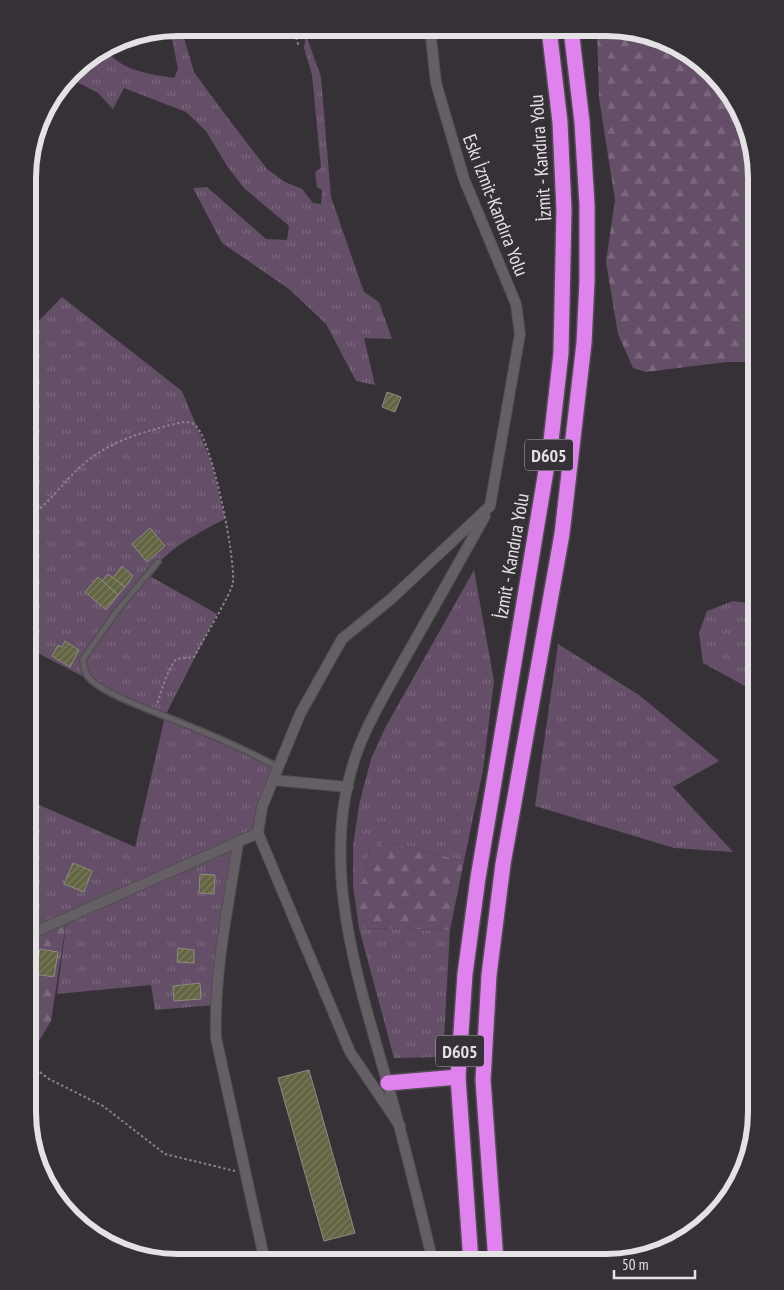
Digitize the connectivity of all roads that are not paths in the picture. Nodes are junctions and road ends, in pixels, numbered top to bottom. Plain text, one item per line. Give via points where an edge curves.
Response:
1 (431, 36) edge
2 (550, 36) edge
3 (572, 36) edge
4 (490, 506) junction
5 (158, 562) dead end
6 (279, 768) junction
7 (274, 780) junction
8 (348, 787) junction
9 (258, 833) junction
10 (238, 843) junction
11 (36, 931) edge
12 (458, 1077) junction
13 (388, 1083) junction
14 (400, 1126) junction
15 (263, 1254) edge
16 (432, 1254) edge
17 (471, 1254) edge
18 (495, 1254) edge

1 - 4 street, Eskı İzmit-Kandıra Yolu via 436,83 464,179 516,304 520,334
2 - 12 highway, İzmit - Kandıra Yolu / D605 via 560,122 564,210 561,353 551,441 478,878 465,974
3 - 18 highway via 587,205 584,343 562,534 503,864 489,975 483,1080
4 - 6 street via 392,599 342,639 300,714
4 - 8 street, İzmit - Kandıra Yolu via 376,711 359,747
5 - 6 lane via 116,612 83,659 84,671 91,680 155,712 222,739
6 - 7 street
7 - 8 street
7 - 9 street via 262,807
8 - 13 street, İzmit - Kandıra Yolu via 340,849 346,922 354,963
9 - 10 street
9 - 14 street via 350,1052
10 - 11 street
10 - 15 street via 218,974 216,1038
12 - 13 highway
12 - 17 highway, D605
13 - 14 street, İzmit - Kandıra Yolu
14 - 16 street, İzmit - Kandıra Yolu

